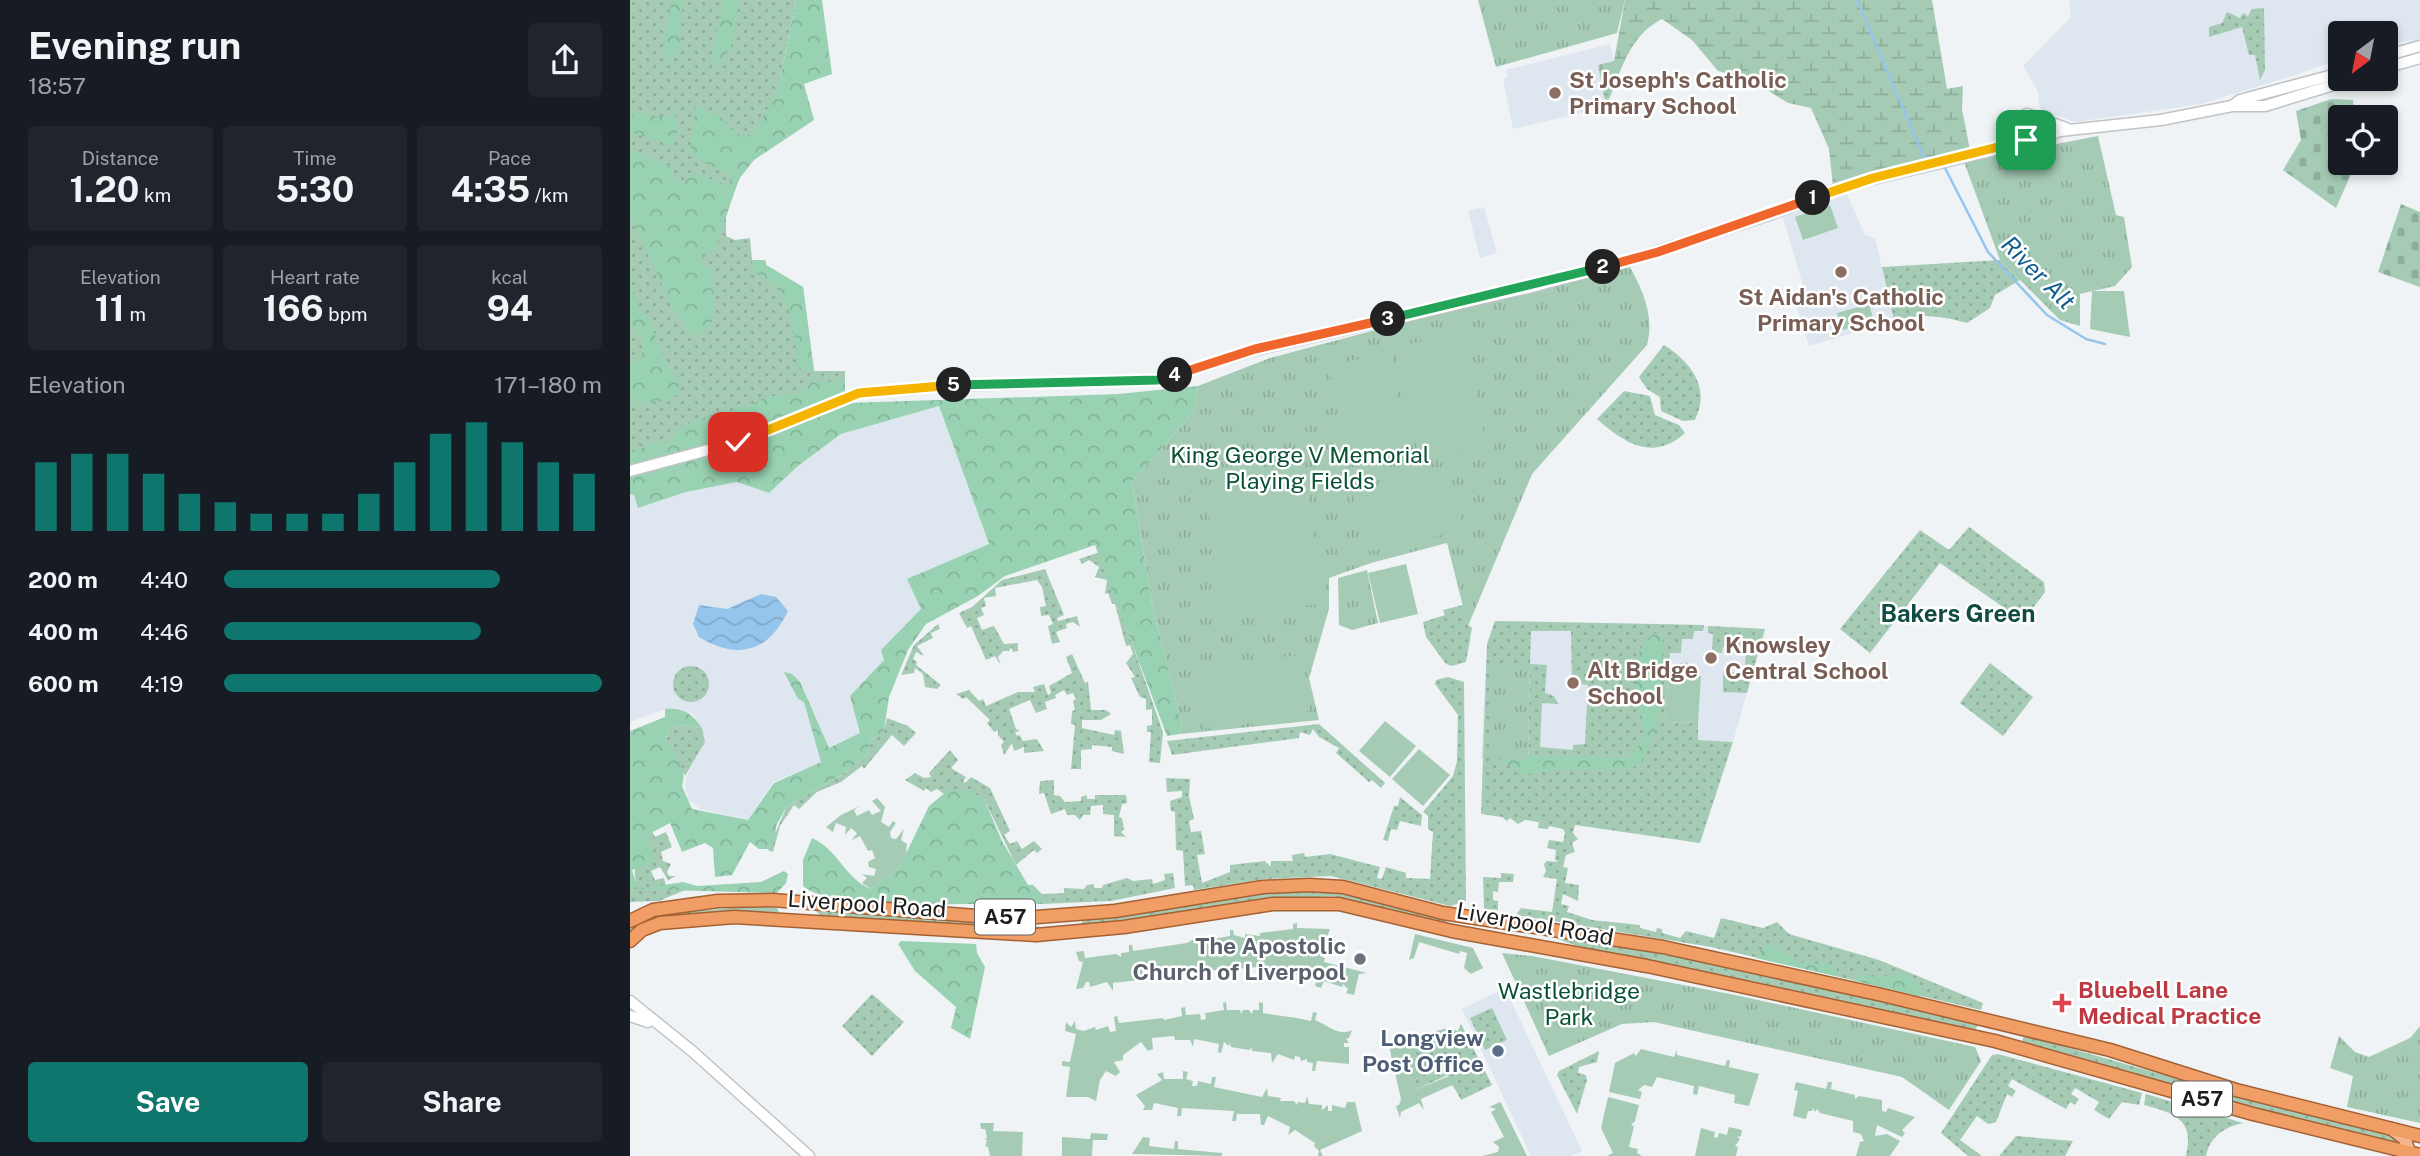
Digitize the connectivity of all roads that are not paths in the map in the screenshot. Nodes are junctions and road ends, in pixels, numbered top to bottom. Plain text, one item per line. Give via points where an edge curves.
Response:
1 (2420, 46) edge
2 (2398, 52) edge
3 (2420, 58) edge
4 (2398, 64) edge
5 (2328, 76) edge
6 (2328, 87) edge
7 (2232, 107) junction
8 (2039, 117) junction
9 (2016, 127) junction
10 (2080, 130) junction
11 (2039, 138) junction
12 (2026, 140) junction
13 (2001, 147) junction
14 (630, 471) edge
15 (630, 921) edge
16 (630, 941) edge
17 (630, 1001) edge
18 (630, 1016) edge
19 (658, 1025) junction
20 (2388, 1127) junction
21 (2420, 1136) edge
22 (2420, 1143) edge
23 (2412, 1155) edge
24 (809, 1156) edge

1 - 2 main road
3 - 4 main road
5 - 7 main road via 2240,100
6 - 7 main road via 2265,106
7 - 10 main road
8 - 9 main road via 2023,116
8 - 10 main road
8 - 11 main road via 2043,125
9 - 12 main road
9 - 13 main road
10 - 11 main road
11 - 12 main road
12 - 13 main road
13 - 14 main road via 1844,186 1634,259 1532,287 1255,349 1158,380 859,393 738,442
15 - 20 highway, Liverpool Road / A57 via 653,910 718,901 772,900 1037,917 1115,911 1263,887 1343,887 1451,914 1663,947 1882,995
16 - 23 highway, Liverpool Road / A57 via 660,923 734,917 1036,935 1273,904 1339,904 1995,1041
17 - 19 main road
18 - 19 main road
19 - 24 main road
20 - 21 highway, Liverpool Road / A57
20 - 23 main road via 2405,1139
22 - 23 main road

